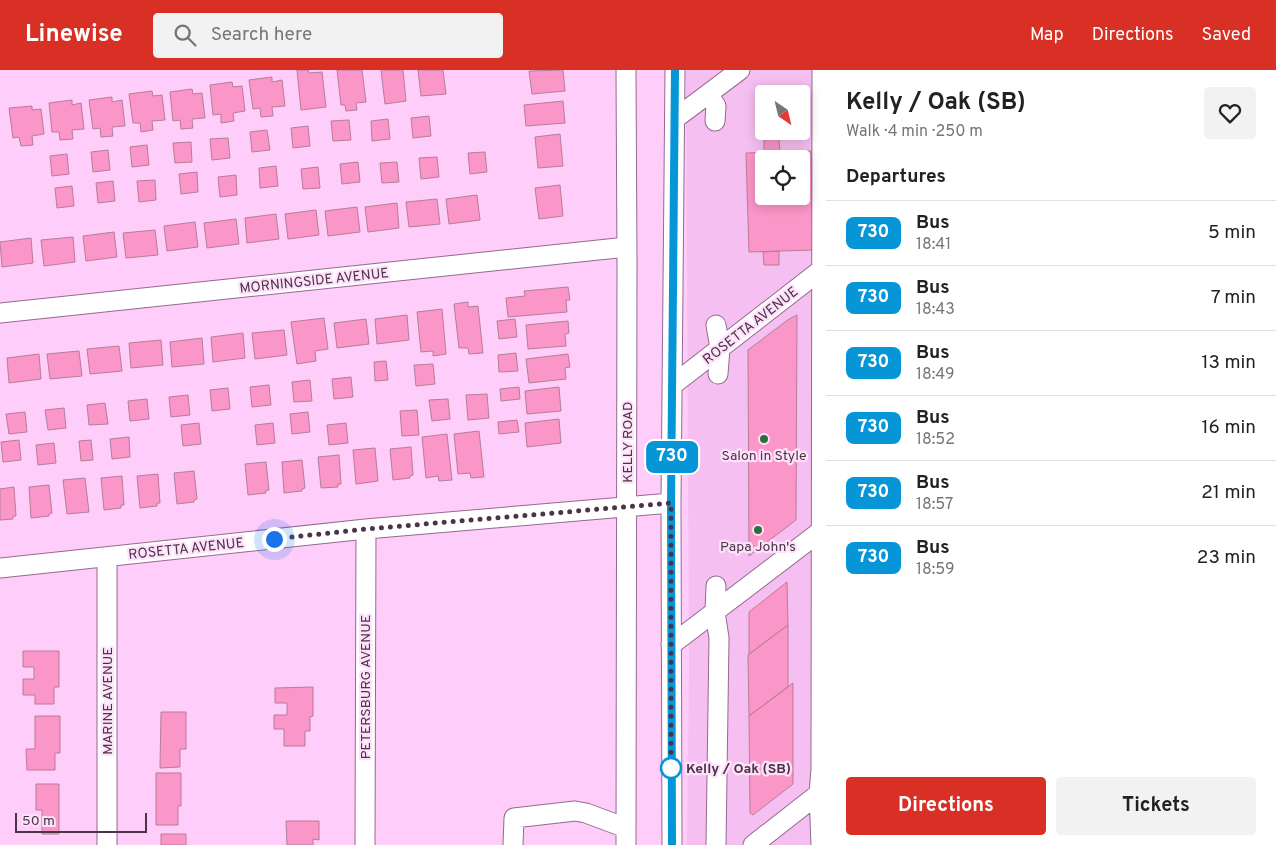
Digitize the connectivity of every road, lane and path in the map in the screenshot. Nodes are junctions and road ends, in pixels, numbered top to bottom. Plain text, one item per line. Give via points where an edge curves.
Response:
1 (626, 70) edge
2 (675, 70) edge
3 (740, 70) edge
4 (822, 70) edge
5 (708, 94) junction
6 (676, 118) junction
7 (715, 121) dead end
8 (627, 247) junction
9 (824, 267) edge
10 (0, 313) edge
11 (716, 325) dead end
12 (720, 348) junction
13 (718, 374) dead end
14 (674, 384) junction
15 (671, 503) junction
16 (627, 506) junction
17 (366, 529) junction
18 (824, 529) edge
19 (107, 557) junction
20 (0, 568) edge
21 (716, 586) dead end
22 (715, 612) junction
23 (824, 626) edge
24 (671, 645) junction
25 (823, 790) edge
26 (626, 836) edge
27 (107, 845) edge
28 (365, 845) edge
29 (513, 845) edge
30 (672, 845) edge
31 (716, 845) edge
32 (753, 845) edge
33 (821, 845) edge

1 - 8 street, KELLY ROAD
2 - 6 street
3 - 5 street
4 - 9 street
5 - 6 street
5 - 7 street via 716,106
6 - 14 street
8 - 10 street, MORNINGSIDE AVENUE
8 - 16 street, KELLY ROAD
9 - 12 street, ROSETTA AVENUE
9 - 18 street
11 - 12 street
12 - 13 street
12 - 14 street, ROSETTA AVENUE
14 - 15 street
15 - 16 street, ROSETTA AVENUE
15 - 24 street
16 - 17 street, ROSETTA AVENUE
16 - 26 street, KELLY ROAD
17 - 19 street, ROSETTA AVENUE
17 - 28 street, PETERSBURG AVENUE
18 - 22 street
18 - 23 street
19 - 20 street, ROSETTA AVENUE
19 - 27 street, MARINE AVENUE
21 - 22 street
22 - 24 street
22 - 31 street via 719,638
23 - 25 street
24 - 30 street
25 - 32 street
25 - 33 street
26 - 29 street via 586,813 575,811 514,818

